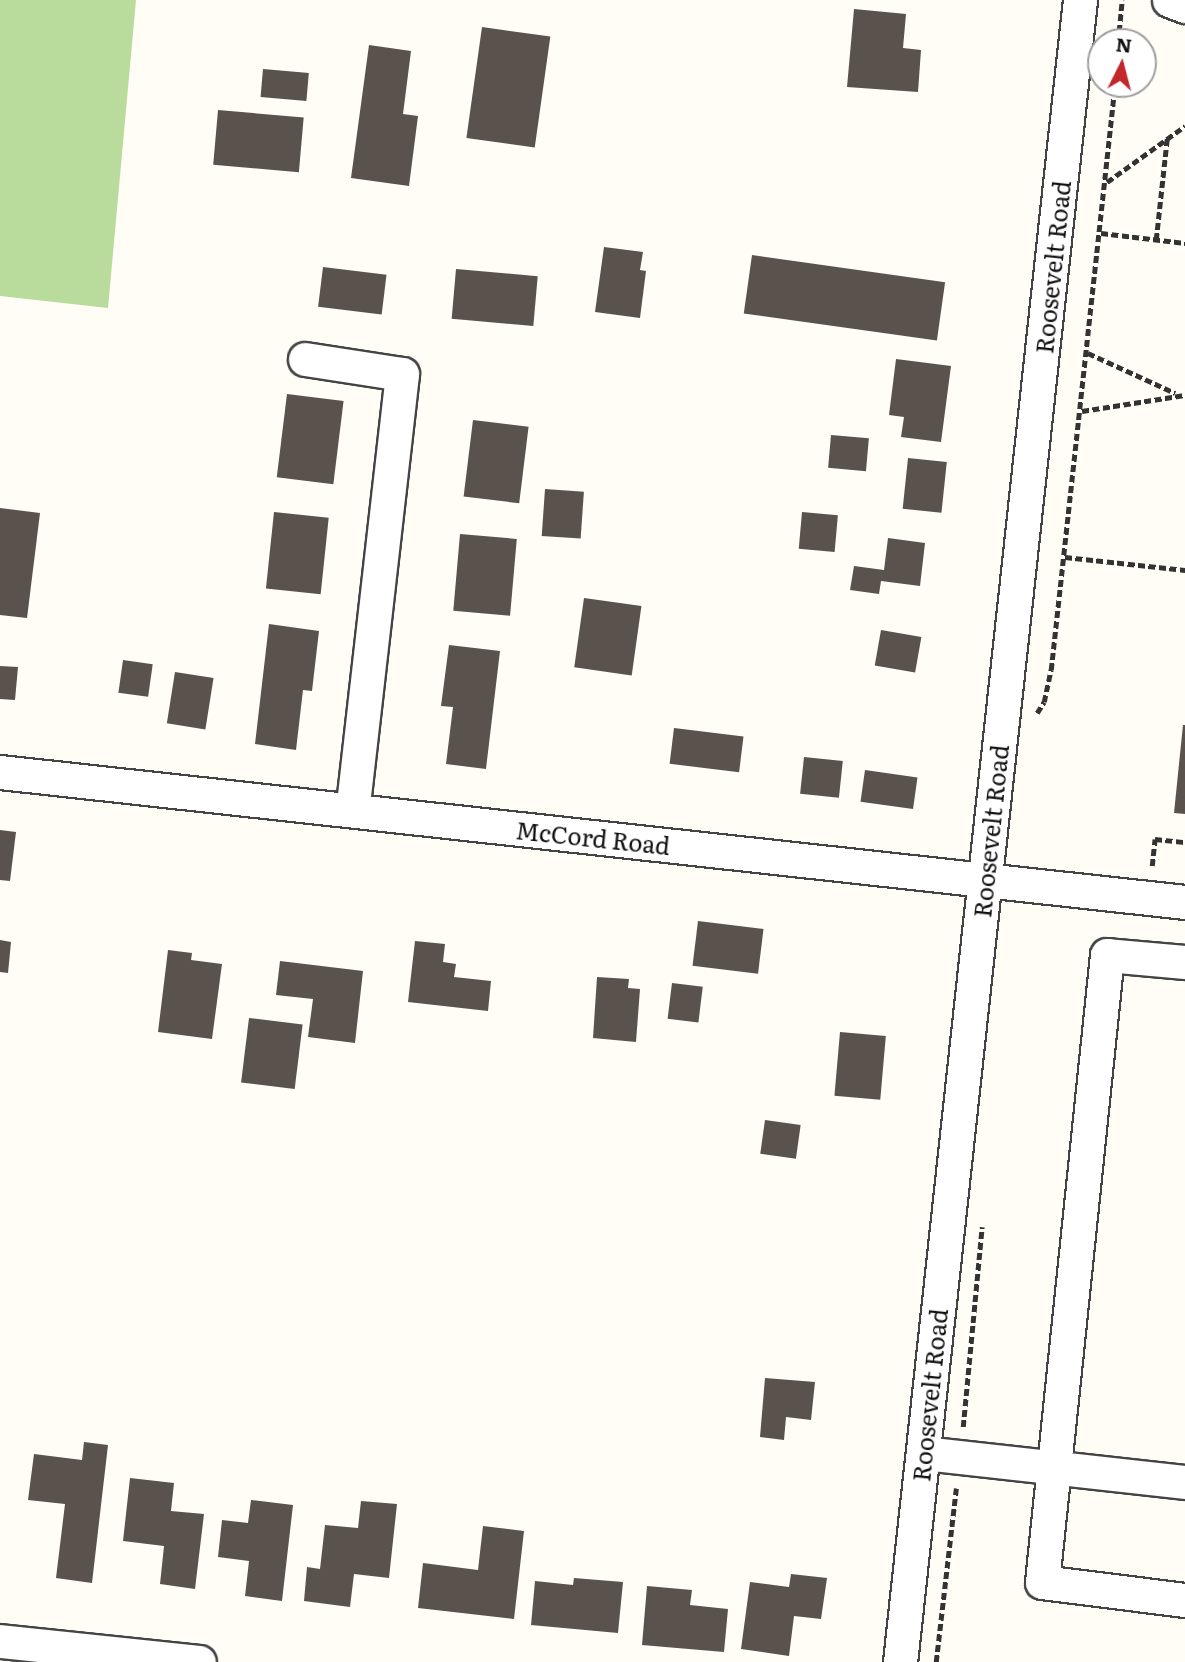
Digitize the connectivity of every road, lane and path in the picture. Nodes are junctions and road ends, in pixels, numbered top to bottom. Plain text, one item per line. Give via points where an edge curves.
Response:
1 (1080, 0) edge
2 (1122, 0) edge
3 (1169, 0) edge
4 (1185, 6) edge
5 (1119, 28) edge
6 (1185, 126) edge
7 (1167, 139) junction
8 (1106, 182) dead end
9 (1101, 233) dead end
10 (1156, 240) junction
11 (1185, 243) edge
12 (1088, 353) dead end
13 (304, 359) dead end
14 (1176, 394) junction
15 (1185, 394) edge
16 (1082, 411) dead end
17 (1065, 557) dead end
18 (1185, 570) edge
19 (0, 772) edge
20 (352, 810) junction
21 (1185, 842) edge
22 (1150, 878) dead end
23 (985, 883) junction
24 (1185, 902) edge
25 (1185, 962) edge
26 (923, 1453) junction
27 (1055, 1468) junction
28 (1185, 1482) edge
29 (1185, 1600) edge
30 (0, 1641) edge
31 (199, 1662) edge
32 (900, 1662) edge

1 - 23 street, Roosevelt Road
2 - 5 path
3 - 4 street
6 - 7 path
7 - 8 path
7 - 10 path
9 - 10 path
10 - 11 path
12 - 14 path
13 - 20 street via 402,374
14 - 15 path
14 - 16 path
17 - 18 path
19 - 20 street, McCord Road
20 - 23 street, McCord Road
21 - 22 path via 1155,839
23 - 24 street, McCord Road
23 - 26 street, Roosevelt Road
25 - 27 street via 1107,955
26 - 27 street
26 - 32 street, Roosevelt Road
27 - 28 street
27 - 29 street via 1042,1582
30 - 31 street

